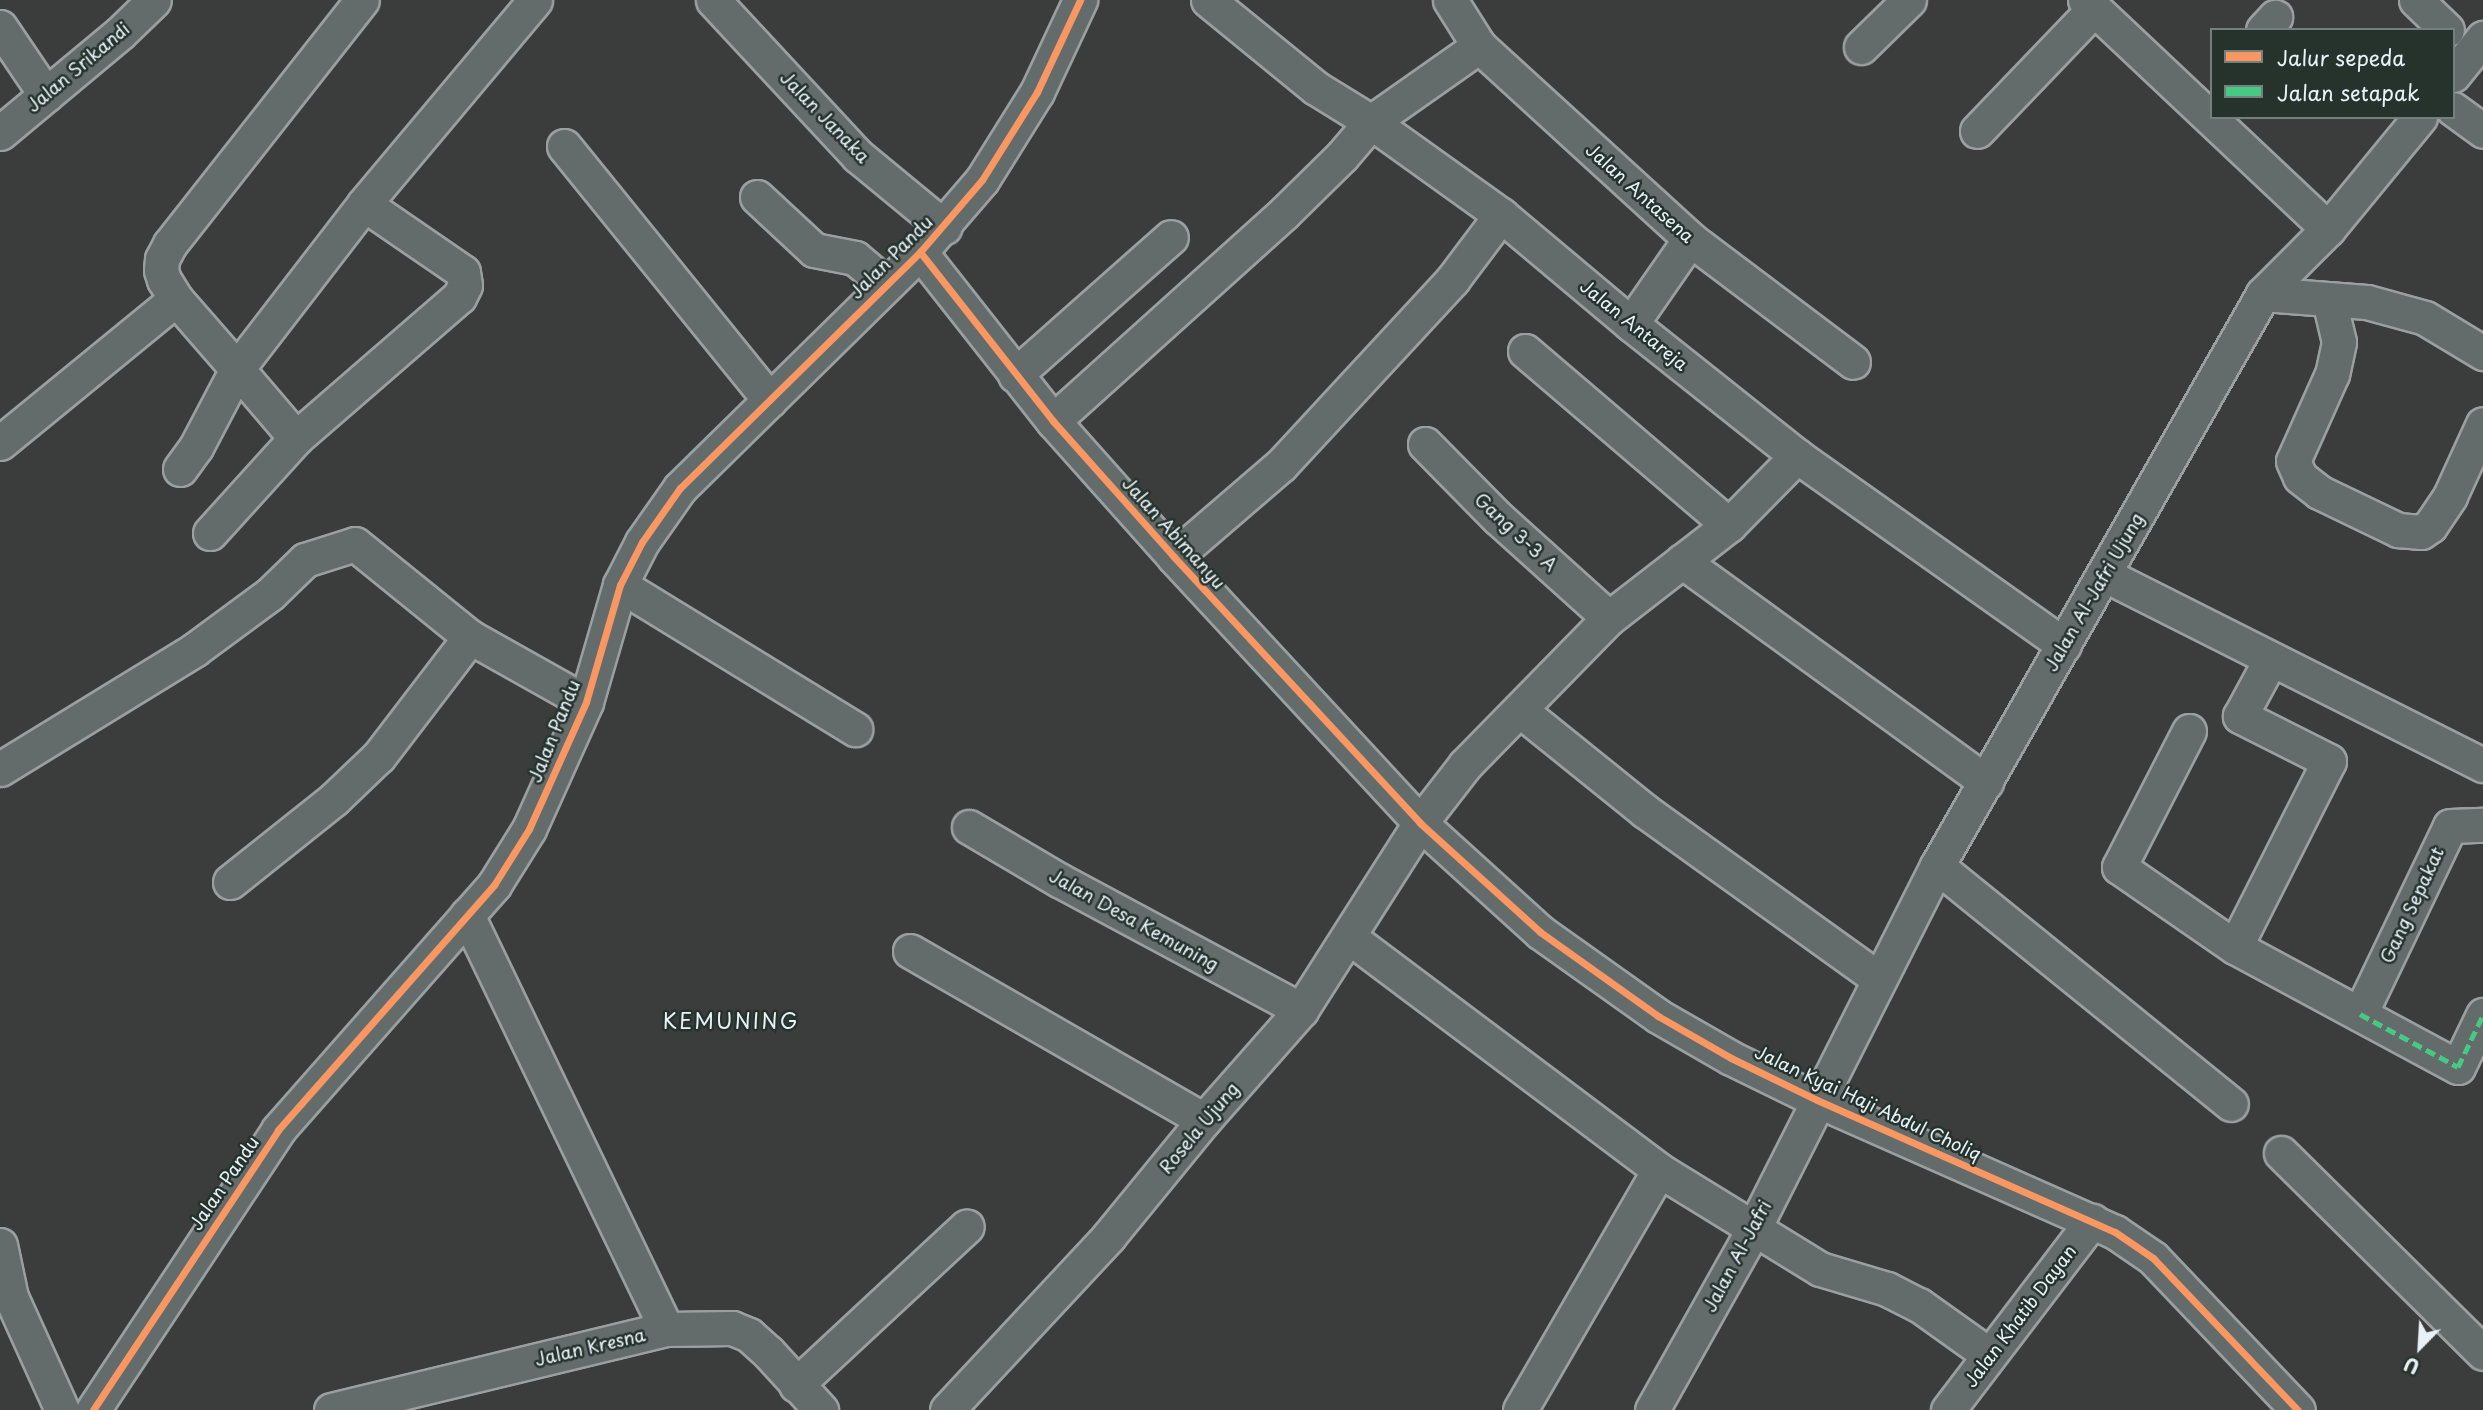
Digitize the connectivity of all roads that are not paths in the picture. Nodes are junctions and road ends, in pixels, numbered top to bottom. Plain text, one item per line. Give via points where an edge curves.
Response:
1 (154, 0) edge
2 (362, 0) edge
3 (535, 0) edge
4 (713, 0) edge
5 (1080, 0) edge
6 (1208, 0) edge
7 (1450, 0) edge
8 (1909, 0) edge
9 (2416, 0) edge
10 (2097, 5) edge
11 (0, 27) edge
12 (2445, 28) edge
13 (1479, 46) junction
14 (1861, 47) dead end
15 (46, 95) junction
16 (2203, 97) edge
17 (2455, 110) edge
18 (2224, 119) edge
19 (2418, 119) edge
20 (1371, 122) junction
21 (1977, 131) dead end
22 (2483, 131) edge
23 (0, 132) edge
24 (564, 146) dead end
25 (757, 197) dead end
26 (364, 204) junction
27 (1501, 215) junction
28 (944, 227) junction
29 (2328, 229) junction
30 (1171, 237) dead end
31 (1690, 240) junction
32 (920, 252) junction
33 (886, 284) junction
34 (2263, 294) junction
35 (176, 299) junction
36 (2329, 300) junction
37 (1631, 324) junction
38 (1525, 351) dead end
39 (2483, 353) edge
40 (1853, 362) dead end
41 (237, 369) junction
42 (1015, 375) junction
43 (770, 400) junction
44 (1053, 421) junction
45 (2483, 424) edge
46 (296, 439) junction
47 (0, 443) edge
48 (1425, 444) dead end
49 (1797, 456) junction
50 (180, 469) dead end
51 (1729, 525) junction
52 (210, 533) dead end
53 (1174, 556) junction
54 (1682, 561) junction
55 (2105, 575) junction
56 (620, 585) junction
57 (1609, 618) junction
58 (470, 637) junction
59 (2064, 645) junction
60 (2271, 659) junction
61 (586, 702) junction
62 (1521, 711) junction
63 (855, 729) dead end
64 (2189, 731) dead end
65 (2483, 765) edge
66 (0, 769) edge
67 (1986, 782) junction
68 (1420, 823) junction
69 (2483, 825) edge
70 (969, 827) dead end
71 (1937, 866) junction
72 (230, 882) dead end
73 (467, 915) junction
74 (1349, 937) junction
75 (2235, 947) junction
76 (910, 951) dead end
77 (1878, 979) junction
78 (1301, 1010) junction
79 (2360, 1014) junction
80 (2483, 1015) edge
81 (1817, 1100) junction
82 (2231, 1104) dead end
83 (1204, 1120) junction
84 (2281, 1153) dead end
85 (1659, 1170) junction
86 (2092, 1221) junction
87 (967, 1226) dead end
88 (1754, 1228) junction
89 (0, 1245) edge
90 (666, 1329) junction
91 (2483, 1353) edge
92 (1989, 1355) junction
93 (796, 1385) junction
94 (62, 1410) edge
95 (93, 1410) edge
96 (331, 1410) edge
97 (821, 1410) edge
98 (947, 1410) edge
99 (1520, 1410) edge
100 (1652, 1410) edge
101 (1948, 1410) edge
102 (2298, 1410) edge

1 - 15 street, Jalan Srikandi
2 - 35 street via 170,244 162,270
3 - 26 street
4 - 28 street, Jalan Janaka via 858,156
5 - 28 street, Jalan Pandu via 1037,92 982,180
6 - 20 street, Jalan Antareja via 1316,88
7 - 13 street, Jalan Antasena
8 - 14 street
9 - 12 street
10 - 16 street
10 - 21 street
11 - 15 street
13 - 20 street
13 - 31 street, Jalan Antasena
15 - 23 street, Jalan Srikandi
17 - 22 street
18 - 29 street
19 - 29 street, Jalan Al-Jafri Ujung
20 - 27 street, Jalan Antareja
20 - 44 street via 1284,213
24 - 43 street
25 - 33 street via 814,250 855,258
26 - 41 street
26 - 46 street via 463,272 465,285 459,297
27 - 37 street, Jalan Antareja
27 - 53 street via 1452,279 1281,465
28 - 32 street, Jalan Pandu
29 - 34 street, Jalan Al-Jafri Ujung
30 - 42 street
31 - 37 street
31 - 40 street, Jalan Antasena
32 - 33 street, Jalan Pandu
32 - 42 street, Jalan Abimanyu
33 - 43 street, Jalan Pandu
34 - 36 street
34 - 55 street, Jalan Al-Jafri Ujung
35 - 41 street
35 - 47 street
36 - 39 street via 2367,302 2425,318
36 - 45 street via 2339,342 2332,374 2293,461 2309,485 2368,518 2398,530 2421,532 2450,496
37 - 49 street, Jalan Antareja
38 - 51 street
41 - 46 street
41 - 50 street
42 - 44 street, Jalan Abimanyu
43 - 56 street, Jalan Pandu via 680,488 642,542
44 - 53 street, Jalan Abimanyu
46 - 52 street
48 - 57 street, Gang 3-3 A
49 - 51 street, Rosela Ujung
49 - 59 street, Jalan Antareja
51 - 54 street, Rosela Ujung
53 - 68 street, Jalan Abimanyu
54 - 57 street, Rosela Ujung
54 - 67 street
55 - 59 street, Jalan Al-Jafri Ujung
55 - 60 street
56 - 61 street, Jalan Pandu
56 - 63 street
57 - 62 street, Rosela Ujung
58 - 61 street
58 - 66 street via 355,544 331,550 305,560 270,594 194,650
58 - 72 street via 379,756 334,799
59 - 67 street, Jalan Al-Jafri Ujung
60 - 65 street
60 - 75 street via 2240,716 2329,761
61 - 73 street, Jalan Pandu via 530,829 494,885
62 - 68 street, Rosela Ujung via 1465,765
62 - 77 street via 1645,811
64 - 75 street via 2119,867
67 - 71 street, Jalan Al-Jafri Ujung
68 - 74 street, Rosela Ujung
68 - 81 street, Jalan Kyai Haji Abdul Choliq via 1540,932 1636,1001 1731,1058
69 - 79 street, Gang Sepakat via 2450,826
70 - 78 street, Jalan Desa Kemuning
71 - 77 street, Jalan Al-Jafri Ujung
71 - 82 street
73 - 90 street
73 - 95 street, Jalan Pandu via 278,1130
74 - 78 street, Rosela Ujung
74 - 85 street
75 - 79 street
76 - 83 street
77 - 81 street, Jalan Al-Jafri Ujung
78 - 83 street, Rosela Ujung
79 - 80 street via 2458,1067
81 - 86 street, Jalan Kyai Haji Abdul Choliq
81 - 88 street, Jalan Al-Jafri
83 - 98 street, Rosela Ujung via 1109,1236
84 - 91 street
85 - 88 street
85 - 99 street
86 - 92 street, Jalan Khatib Dayan
86 - 102 street, Jalan Kyai Haji Abdul Choliq via 2153,1258
87 - 93 street
88 - 92 street via 1820,1269 1886,1289 1920,1305
88 - 100 street, Jalan Al-Jafri
89 - 94 street via 11,1297
90 - 93 street, Jalan Kresna via 732,1328 758,1344
90 - 96 street, Jalan Kresna
92 - 101 street, Jalan Khatib Dayan
93 - 97 street, Jalan Kresna

